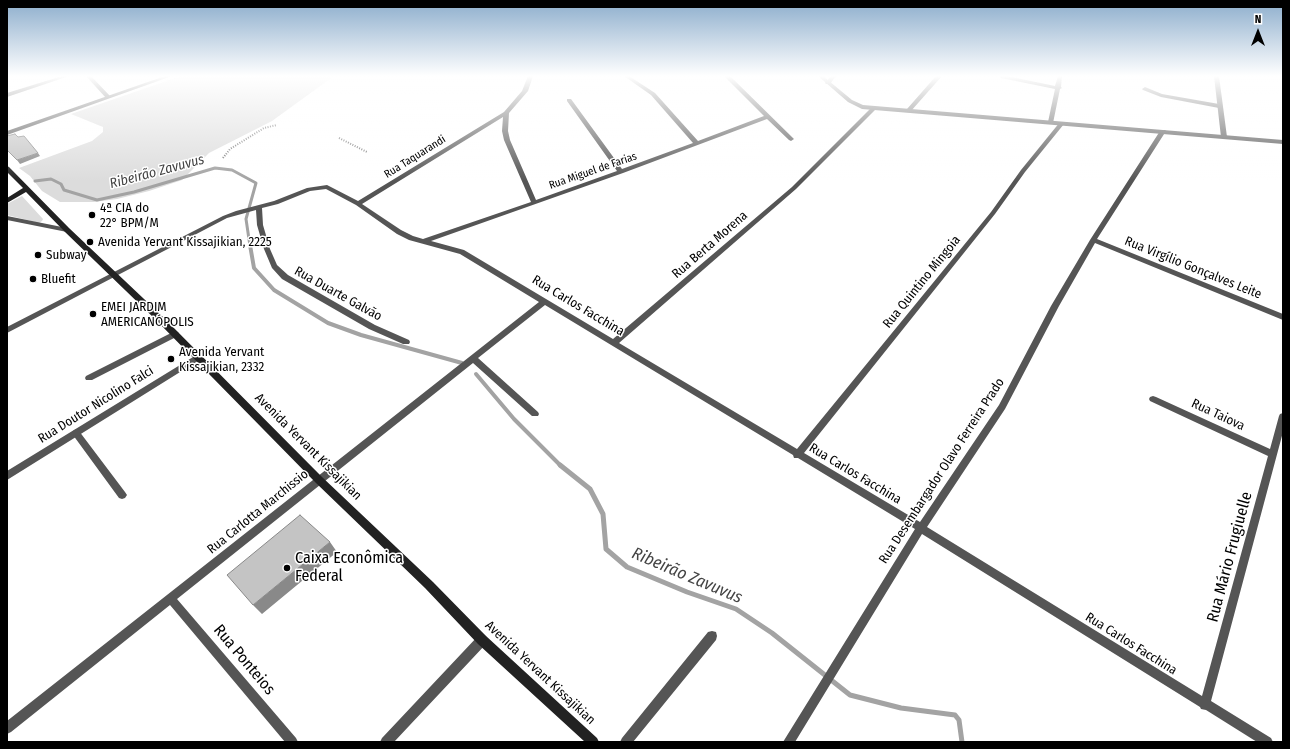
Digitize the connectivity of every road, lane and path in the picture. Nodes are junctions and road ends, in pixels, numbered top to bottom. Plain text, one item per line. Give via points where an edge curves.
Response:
1 (71, 111) edge
2 (577, 111) edge
3 (668, 111) edge
4 (762, 111) edge
5 (871, 111) edge
6 (920, 111) edge
7 (1054, 111) edge
8 (1220, 111) edge
9 (506, 113) joint
10 (768, 117) junction
11 (1051, 122) junction
12 (1062, 123) junction
13 (277, 125) dead end
14 (1163, 131) junction
15 (7, 133) edge
16 (1224, 136) junction
17 (339, 138) dead end
18 (791, 139) dead end
19 (1283, 142) edge
20 (697, 144) junction
21 (367, 152) dead end
22 (223, 158) dead end
23 (7, 168) edge
24 (621, 172) junction
25 (26, 189) junction
26 (7, 201) edge
27 (534, 202) junction
28 (358, 204) junction
29 (256, 208) junction
30 (7, 218) edge
31 (67, 230) junction
32 (1094, 240) junction
33 (424, 241) junction
34 (114, 276) junction
35 (545, 301) junction
36 (1283, 317) edge
37 (8, 327) edge
38 (175, 334) junction
39 (406, 342) dead end
40 (614, 343) junction
41 (198, 357) junction
42 (474, 359) junction
43 (89, 378) dead end
44 (1152, 399) dead end
45 (536, 414) dead end
46 (1283, 416) edge
47 (76, 433) junction
48 (1273, 454) junction
49 (797, 455) junction
50 (7, 476) edge
51 (319, 480) junction
52 (122, 495) dead end
53 (921, 528) junction
54 (172, 599) junction
55 (712, 636) dead end
56 (482, 640) junction
57 (1205, 705) junction
58 (7, 728) edge
59 (292, 742) edge
60 (386, 742) edge
61 (594, 742) edge
62 (626, 742) edge
63 (789, 742) edge
64 (1267, 742) edge

1 - 15 street
2 - 24 street
3 - 20 street
4 - 10 street
5 - 40 street, Rua Berta Morena via 794,188
6 - 11 street
7 - 11 street
8 - 16 street
9 - 27 street via 507,140
9 - 28 street, Rua Taquarandi
10 - 18 street
10 - 20 street, Rua Miguel de Farias
11 - 12 street
12 - 14 street
12 - 49 street, Rua Quintino Mingoia via 1023,171 993,214
13 - 22 path via 264,128 230,149
14 - 16 street
14 - 32 street, Rua Desembargador Olavo Ferreira Prado
16 - 19 street
17 - 21 path
20 - 24 street, Rua Miguel de Farias
23 - 25 main road, Avenida Yervant Kissajikian
24 - 27 street, Rua Miguel de Farias
25 - 26 main road
25 - 31 main road, Avenida Yervant Kissajikian
27 - 33 street, Rua Miguel de Farias
28 - 29 street, Rua Carlos Facchina via 327,187 309,189 276,203
28 - 33 street, Rua Carlos Facchina via 399,232
29 - 34 street via 225,217
29 - 39 street, Rua Duarte Galvão via 274,266 285,277 344,312
30 - 31 street
31 - 34 main road, Avenida Yervant Kissajikian
32 - 36 street, Rua Virgílio Gonçalves Leite
32 - 53 street, Rua Desembargador Olavo Ferreira Prado via 1055,306 1002,407
33 - 35 street, Rua Carlos Facchina via 462,252
34 - 37 street
34 - 38 main road, Avenida Yervant Kissajikian
35 - 40 street, Rua Carlos Facchina
35 - 42 street, Rua Carlotta Marchissio
38 - 41 main road, Avenida Yervant Kissajikian
38 - 43 street
40 - 49 street, Rua Carlos Facchina
41 - 47 street, Rua Doutor Nicolino Falci
41 - 51 main road, Avenida Yervant Kissajikian
42 - 45 street
42 - 51 street, Rua Carlotta Marchissio
44 - 48 street, Rua Taiova
46 - 48 street, Rua Mário Frugiuelle
47 - 50 street, Rua Doutor Nicolino Falci
47 - 52 street
48 - 57 street, Rua Mário Frugiuelle
49 - 53 street, Rua Carlos Facchina
51 - 54 street, Rua Carlotta Marchissio
51 - 56 main road, Avenida Yervant Kissajikian via 429,585
53 - 57 street, Rua Carlos Facchina
53 - 63 street, Rua Desembargador Olavo Ferreira Prado
54 - 58 street, Rua Carlotta Marchissio
54 - 59 street, Rua Ponteios
55 - 62 street
56 - 60 street
56 - 61 main road, Avenida Yervant Kissajikian
57 - 64 street, Rua Carlos Facchina

